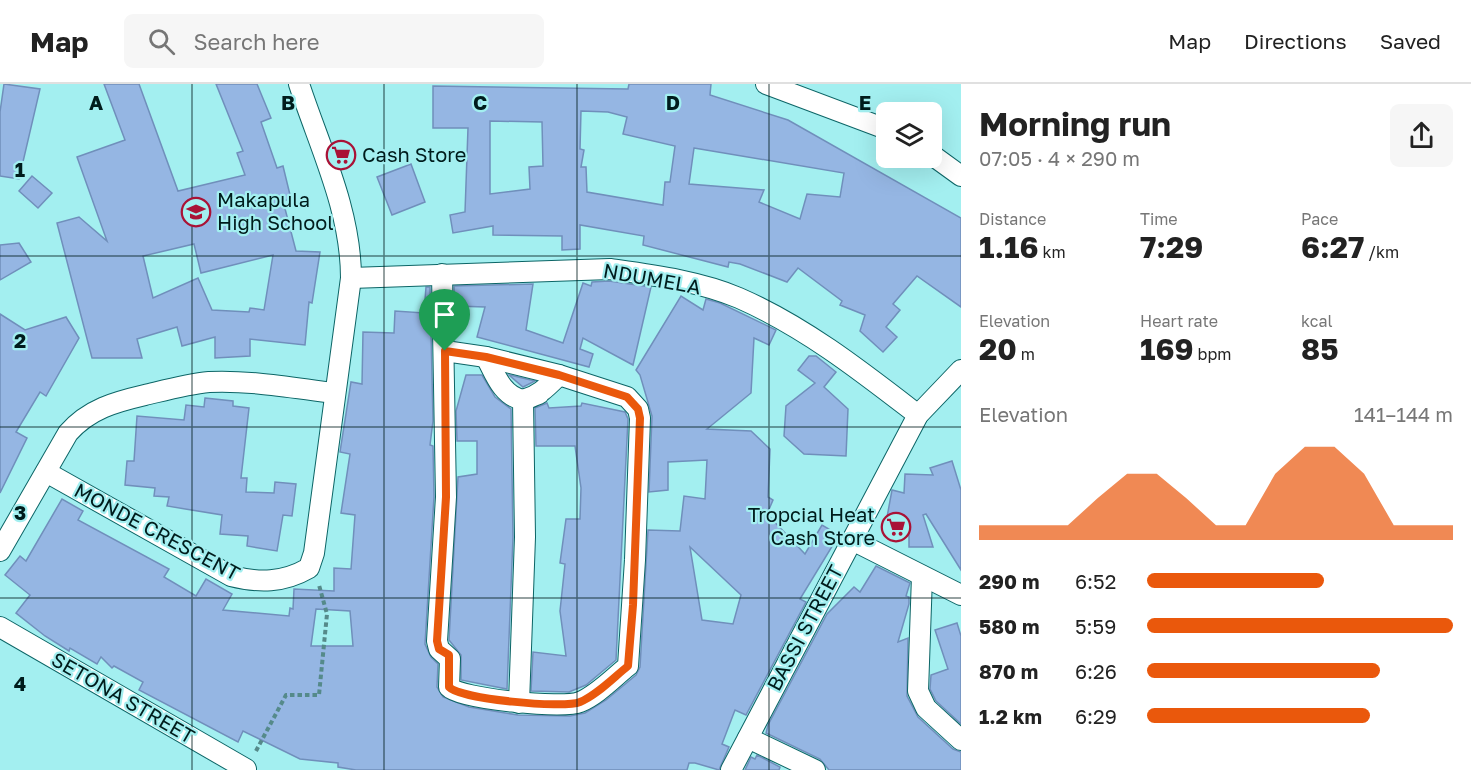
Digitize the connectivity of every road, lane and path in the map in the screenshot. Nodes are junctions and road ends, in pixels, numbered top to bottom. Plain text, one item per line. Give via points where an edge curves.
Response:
1 (300, 84) edge
2 (766, 84) edge
3 (876, 125) edge
4 (942, 162) edge
5 (961, 176) edge
6 (442, 274) junction
7 (351, 278) junction
8 (445, 351) junction
9 (486, 357) junction
10 (961, 370) edge
11 (559, 375) junction
12 (334, 393) junction
13 (531, 397) junction
14 (918, 415) junction
15 (46, 472) junction
16 (852, 540) junction
17 (0, 551) edge
18 (309, 568) junction
19 (922, 576) junction
20 (961, 595) edge
21 (0, 627) edge
22 (519, 703) junction
23 (748, 738) junction
24 (961, 740) edge
25 (246, 769) edge
26 (730, 770) edge
27 (815, 770) edge

1 - 7 street via 349,233
2 - 3 street
4 - 5 street
6 - 7 street, NDUMELA
6 - 8 street
6 - 14 street, NDUMELA via 610,270 708,288 738,297 797,328 847,359
7 - 12 street
8 - 9 street
8 - 22 street via 446,497 437,646 449,655 448,682 453,691
9 - 11 street
9 - 13 street via 502,388 516,399
10 - 14 street, BASSI STREET
11 - 13 street
11 - 22 street via 627,397 638,409 631,650 628,666 578,703
12 - 15 street via 207,382 129,399 95,410 80,420
12 - 18 street
13 - 22 street
14 - 16 street, BASSI STREET
15 - 17 street
15 - 18 street, MONDE CRESCENT via 231,576 276,581
16 - 19 street
16 - 23 street, BASSI STREET
18 - 25 path via 320,586 327,614 319,695 286,695
19 - 20 street
19 - 24 street via 918,691 926,708
21 - 25 street, SETONA STREET
23 - 26 street, BASSI STREET
23 - 27 street

